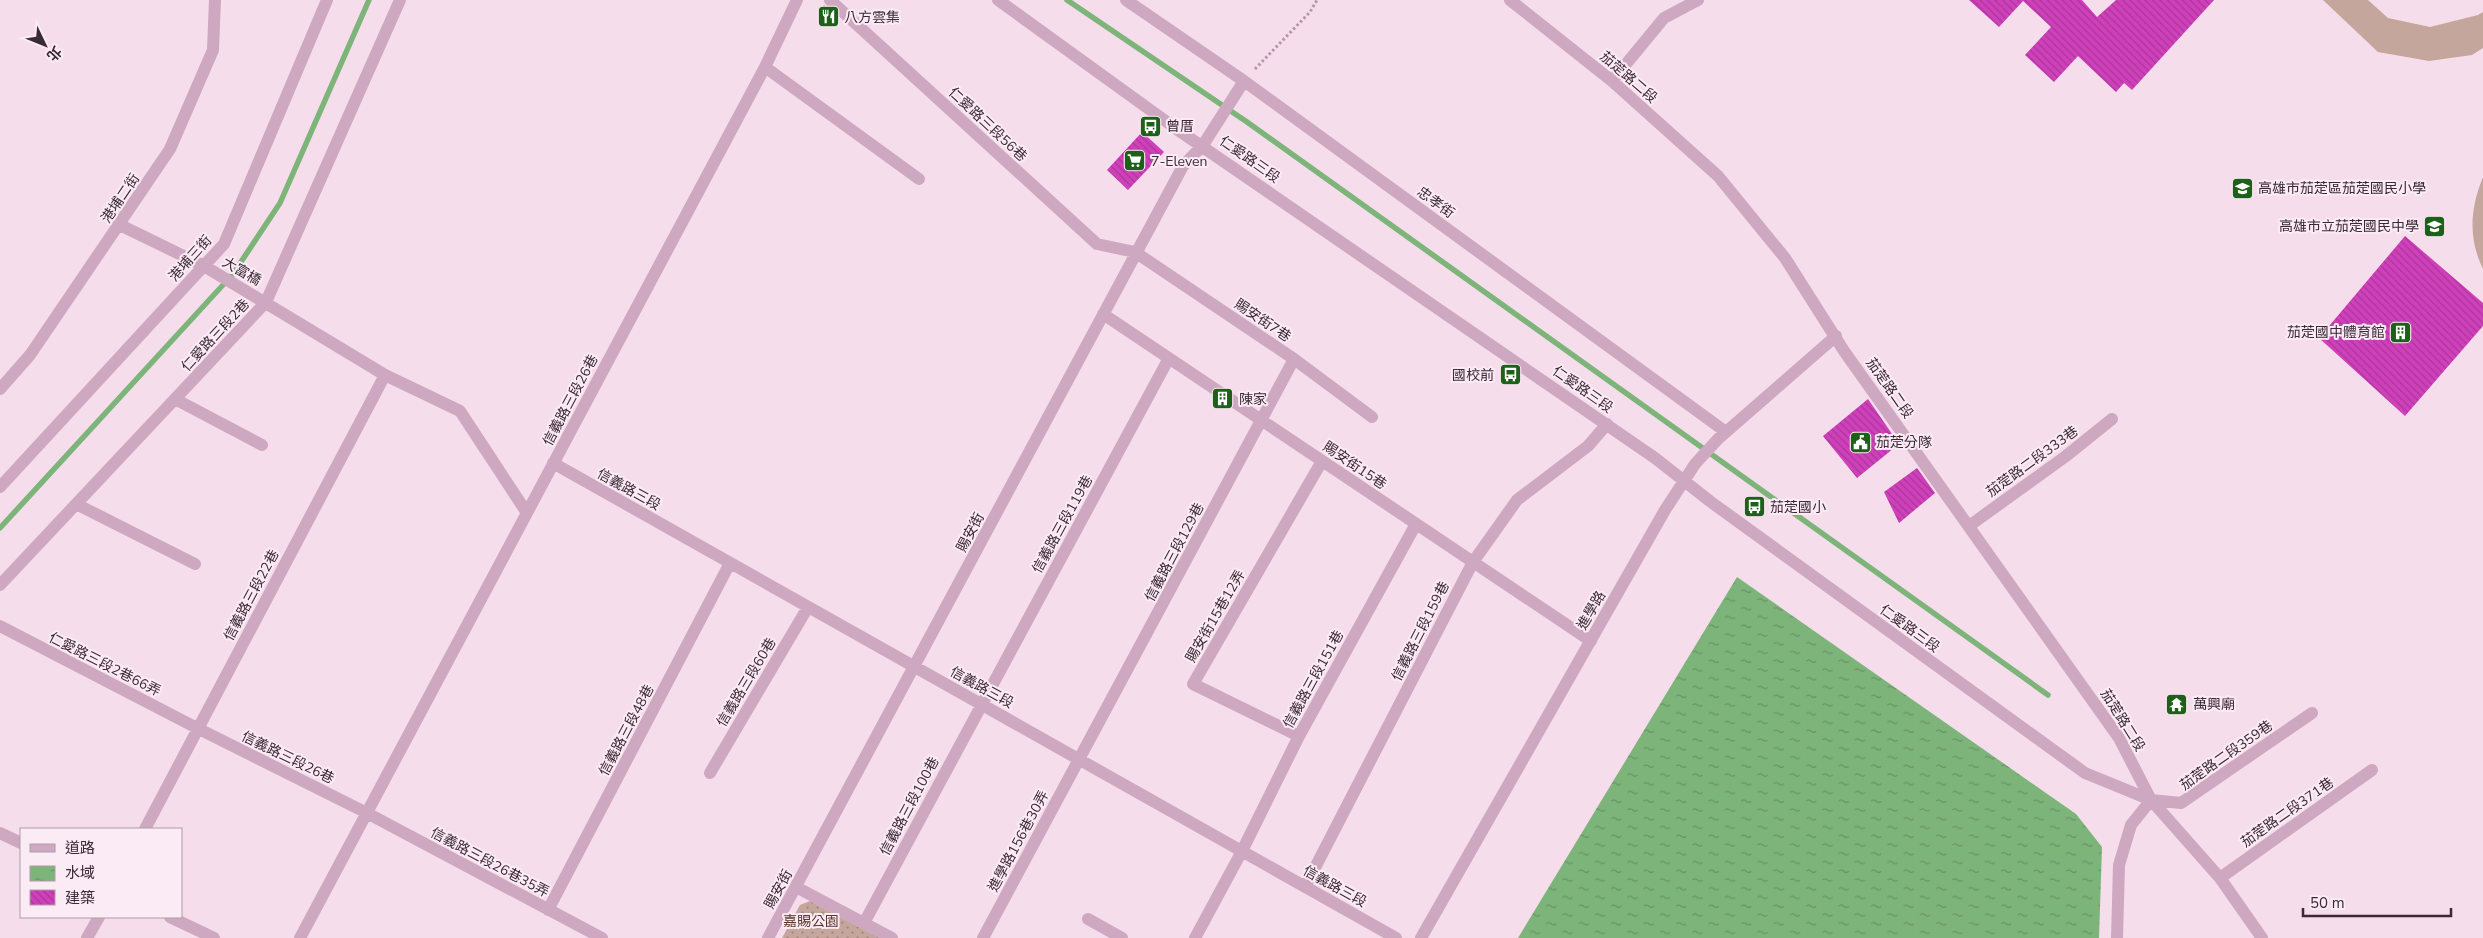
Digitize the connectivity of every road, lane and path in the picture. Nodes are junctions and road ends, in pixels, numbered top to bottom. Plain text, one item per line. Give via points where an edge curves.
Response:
1 (215, 0) edge
2 (327, 0) edge
3 (400, 0) edge
4 (797, 0) edge
5 (830, 0) edge
6 (998, 0) edge
7 (1126, 0) edge
8 (1317, 0) edge
9 (1510, 0) edge
10 (1698, 0) edge
11 (765, 68) junction
12 (1244, 81) junction
13 (1612, 81) junction
14 (1203, 145) junction
15 (919, 179) dead end
16 (120, 225) junction
17 (1135, 252) junction
18 (204, 266) junction
19 (266, 302) junction
20 (1103, 314) junction
21 (1836, 336) junction
22 (1170, 358) junction
23 (1294, 359) junction
24 (385, 375) junction
25 (0, 389) edge
26 (175, 399) junction
27 (1372, 417) dead end
28 (2112, 419) dead end
29 (1262, 420) junction
30 (1607, 424) junction
31 (1722, 436) junction
32 (262, 445) dead end
33 (1322, 461) junction
34 (553, 463) junction
35 (1684, 481) junction
36 (0, 487) edge
37 (76, 504) junction
38 (527, 513) junction
39 (1416, 524) junction
40 (1969, 526) junction
41 (1473, 562) junction
42 (730, 563) junction
43 (196, 564) dead end
44 (0, 585) edge
45 (808, 607) junction
46 (0, 626) edge
47 (1591, 641) junction
48 (915, 667) junction
49 (981, 704) junction
50 (2312, 713) dead end
51 (197, 728) junction
52 (1299, 736) junction
53 (1079, 759) junction
54 (2372, 770) dead end
55 (710, 773) dead end
56 (2151, 800) junction
57 (365, 812) junction
58 (145, 828) edge
59 (0, 832) edge
60 (20, 842) edge
61 (1242, 851) junction
62 (2220, 878) junction
63 (796, 886) junction
64 (1305, 887) junction
65 (548, 910) junction
66 (98, 918) edge
67 (172, 918) edge
68 (1088, 919) dead end
69 (864, 923) junction
70 (88, 938) edge
71 (214, 938) edge
72 (300, 938) edge
73 (602, 938) edge
74 (768, 938) edge
75 (892, 938) edge
76 (983, 938) edge
77 (1122, 938) edge
78 (1195, 938) edge
79 (1396, 938) edge
80 (1421, 938) edge
81 (2117, 938) edge
82 (2262, 938) edge

1 - 16 street, 港埔二街 via 213,50 170,149
2 - 18 street, 港埔三街 via 224,244
3 - 19 street, 仁愛路三段2巷
4 - 11 street, 信義路三段26巷
5 - 17 street, 仁愛路三段56巷 via 1096,244
6 - 14 street, 仁愛路三段
7 - 12 street, 忠孝街
8 - 12 path via 1310,12
9 - 13 street, 茄萣路二段
10 - 13 street via 1664,18
11 - 15 street
11 - 34 street, 信義路三段26巷
12 - 14 street, 賜安街
12 - 31 street, 忠孝街
13 - 21 street, 茄萣路二段 via 1718,176 1785,258
14 - 17 street, 賜安街 via 1183,166
14 - 30 street, 仁愛路三段
16 - 18 street
16 - 25 street, 港埔二街 via 30,355
17 - 20 street, 賜安街
17 - 23 street, 賜安街7巷
18 - 19 street, 大富橋
18 - 36 street, 港埔三街
19 - 24 street
19 - 26 street, 仁愛路三段2巷
20 - 22 street, 賜安街15巷
20 - 48 street, 賜安街
21 - 31 street, 進學路
21 - 40 street, 茄萣路二段
22 - 29 street, 賜安街15巷
22 - 49 street, 信義路三段119巷
23 - 27 street, 賜安街7巷
23 - 29 street, 信義路三段129巷
24 - 38 street via 460,411
24 - 51 street, 信義路三段22巷
26 - 32 street
26 - 37 street, 仁愛路三段2巷
28 - 40 street, 茄萣路二段333巷
29 - 33 street, 賜安街15巷
29 - 53 street, 信義路三段129巷
30 - 35 street, 仁愛路三段
30 - 41 street, 信義路三段159巷 via 1588,446 1517,500
31 - 35 street, 進學路 via 1695,464
33 - 39 street, 賜安街15巷
33 - 52 street, 賜安街15巷12弄 via 1193,684
34 - 38 street, 信義路三段26巷
34 - 42 street, 信義路三段
35 - 47 street, 進學路
35 - 56 street, 仁愛路三段 via 2085,773
37 - 43 street
37 - 44 street, 仁愛路三段2巷
38 - 57 street, 信義路三段26巷
39 - 41 street, 賜安街15巷
39 - 52 street, 信義路三段151巷
40 - 56 street, 茄萣路二段 via 2119,738
41 - 47 street, 賜安街15巷
41 - 64 street, 信義路三段159巷
42 - 45 street, 信義路三段
42 - 65 street, 信義路三段48巷
45 - 48 street, 信義路三段
45 - 55 street, 信義路三段60巷
46 - 51 street, 仁愛路三段2巷66弄
47 - 80 street, 進學路
48 - 49 street, 信義路三段
48 - 63 street, 賜安街
49 - 53 street, 信義路三段
49 - 69 street, 信義路三段100巷
50 - 56 street, 茄萣路二段359巷 via 2181,804
51 - 57 street, 信義路三段26巷
51 - 58 street, 信義路三段22巷
52 - 61 street, 信義路三段151巷
53 - 61 street, 信義路三段
53 - 76 street, 進學路156巷30弄
54 - 62 street, 茄萣路二段371巷
56 - 62 street, 茄萣路二段
56 - 81 street via 2131,825 2119,864
57 - 65 street, 信義路三段26巷35弄
57 - 72 street, 信義路三段26巷
59 - 60 street
61 - 64 street, 信義路三段
61 - 78 street, 信義路三段151巷
62 - 82 street, 茄萣路二段
63 - 69 street
63 - 74 street, 賜安街
64 - 79 street, 信義路三段
65 - 73 street, 信義路三段26巷35弄
66 - 70 street
67 - 71 street
68 - 77 street
69 - 75 street

